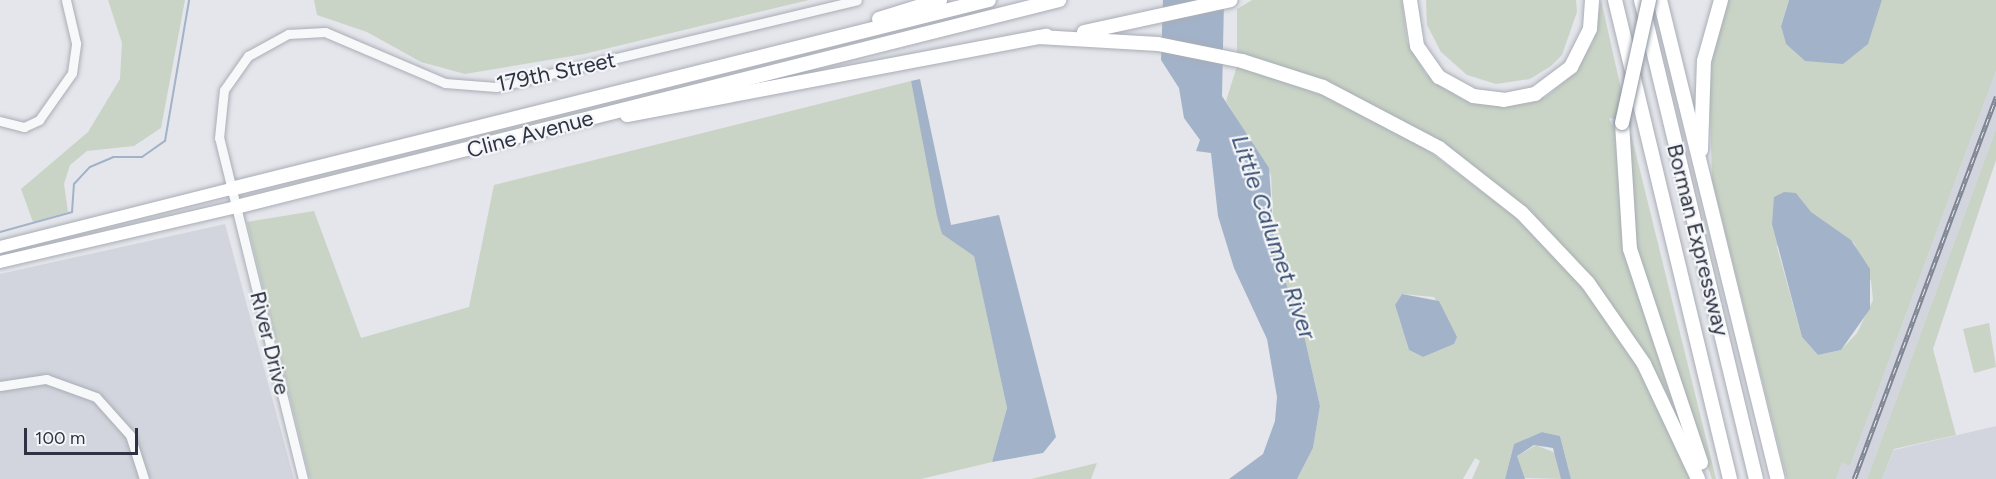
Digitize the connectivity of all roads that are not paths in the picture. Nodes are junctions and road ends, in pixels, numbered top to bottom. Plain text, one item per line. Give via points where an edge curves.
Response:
1 (66, 0) edge
2 (857, 0) edge
3 (940, 0) edge
4 (989, 0) edge
5 (1059, 0) edge
6 (1231, 0) edge
7 (1410, 0) edge
8 (1592, 0) edge
9 (1615, 0) edge
10 (1641, 0) edge
11 (1649, 0) edge
12 (1660, 0) edge
13 (1721, 0) edge
14 (1039, 37) junction
15 (802, 46) junction
16 (598, 117) junction
17 (0, 121) edge
18 (231, 189) junction
19 (236, 207) junction
20 (1713, 217) junction
21 (0, 247) edge
22 (0, 262) edge
23 (0, 386) edge
24 (144, 479) edge
25 (303, 479) edge
26 (1698, 479) edge
27 (1706, 479) edge
28 (1730, 479) edge
29 (1756, 479) edge
30 (1778, 479) edge

1 - 17 street via 76,43 72,74 39,120 24,127
2 - 18 street, 179th Street via 485,87 434,79 344,36 316,31 288,34 248,56 224,90 218,132
3 - 15 highway
4 - 15 highway, Cline Avenue
5 - 16 highway, Cline Avenue
6 - 14 highway via 1139,24
7 - 8 highway via 1417,45 1439,77 1473,96 1504,100 1535,94 1571,67 1588,35
9 - 28 highway, Borman Expressway
10 - 29 highway, Borman Expressway
11 - 27 highway, bridge via 1622,123 1630,249
12 - 20 highway
13 - 20 highway via 1700,92 1702,152
14 - 16 highway via 644,114
14 - 26 highway via 1139,42 1242,61 1323,87 1399,124 1522,213 1617,321 1670,410
15 - 18 highway, Cline Avenue
16 - 19 highway, Cline Avenue
18 - 19 street, 179th Street
18 - 21 main road, Cline Avenue
19 - 22 main road, Cline Avenue
19 - 25 street, River Drive
20 - 30 highway
23 - 24 street via 46,380 96,397 130,435

